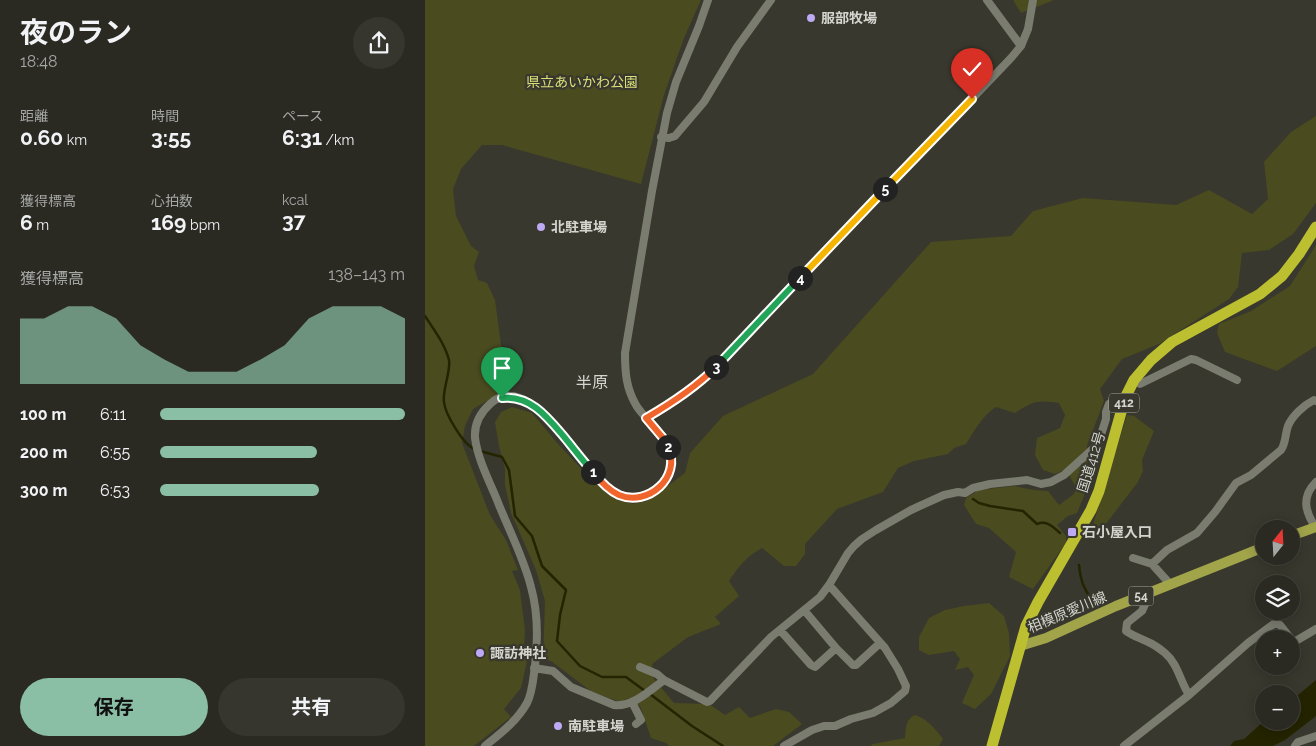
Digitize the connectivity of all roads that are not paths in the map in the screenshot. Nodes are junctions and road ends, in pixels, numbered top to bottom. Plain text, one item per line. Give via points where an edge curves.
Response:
1 (708, 0) edge
2 (771, 0) edge
3 (987, 0) edge
4 (1033, 0) edge
5 (1021, 46) junction
6 (661, 138) junction
7 (1316, 228) edge
8 (1134, 380) junction
9 (1237, 380) dead end
10 (1316, 401) edge
11 (1124, 403) junction
12 (646, 418) junction
13 (1316, 482) edge
14 (1316, 527) edge
15 (1300, 533) edge
16 (1255, 551) edge
17 (1133, 558) dead end
18 (1152, 564) junction
19 (1170, 584) junction
20 (829, 585) junction
21 (1151, 592) junction
22 (804, 610) junction
23 (1316, 629) edge
24 (780, 630) junction
25 (1265, 630) edge
26 (1284, 630) edge
27 (1255, 637) edge
28 (1300, 638) edge
29 (880, 643) junction
30 (1020, 646) junction
31 (836, 648) junction
32 (640, 667) dead end
33 (535, 668) junction
34 (664, 680) junction
35 (1189, 695) junction
36 (632, 702) junction
37 (636, 724) dead end
38 (1316, 736) edge
39 (485, 746) edge
40 (784, 746) edge
41 (992, 746) edge
42 (1124, 746) edge
43 (1295, 746) edge

1 - 6 street via 676,82
2 - 6 street via 737,47 704,102 675,136
3 - 5 street
4 - 5 street
5 - 12 street via 703,380
6 - 12 street via 625,353 625,375 631,394
7 - 8 highway, 国道412号 / 412 via 1282,276 1260,294 1172,342
8 - 9 street via 1140,384 1191,359
8 - 11 highway, 国道412号 / 412
10 - 18 street via 1306,404 1288,426 1281,450 1236,483 1197,533 1167,550
11 - 20 street via 1114,400 1109,404 1099,441 1064,475 1041,484 1027,480 990,484 965,493 945,495 911,510 854,546
11 - 30 highway, 国道412号 / 412 via 1091,510 1037,602
12 - 33 street via 663,438 671,463 662,484 654,491 643,497 630,498 602,483 548,417 534,405 522,399 502,398 493,402 478,418 475,431 479,456 531,586 536,618
13 - 14 street via 1306,500 1310,520
14 - 15 main road
16 - 19 main road, 相模原愛川線 / 54
17 - 18 street
18 - 19 street
19 - 21 main road, 相模原愛川線 / 54
20 - 22 street
20 - 29 street
21 - 30 main road, 相模原愛川線 / 54 via 1046,638
21 - 35 street via 1142,611 1127,622 1127,630 1166,654
22 - 24 street
22 - 31 street
23 - 28 street
24 - 31 street via 811,666 815,667
24 - 34 street via 710,701
25 - 26 street via 1275,623
27 - 35 street
29 - 31 street via 856,665
29 - 40 street via 898,669 905,691 873,713 812,730
30 - 41 highway, 国道412号 / 412
32 - 34 street
33 - 36 street via 553,671 571,687 614,705
33 - 39 street via 531,691 519,715
34 - 36 street
35 - 42 street
36 - 37 street via 641,720
38 - 43 street

